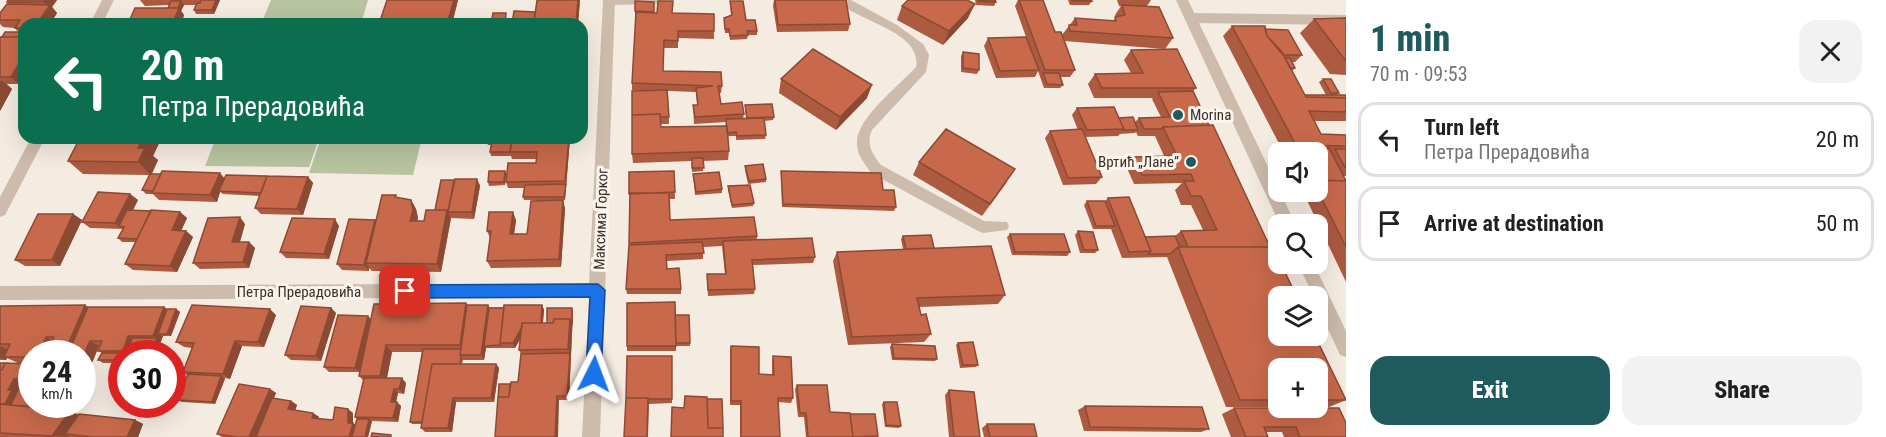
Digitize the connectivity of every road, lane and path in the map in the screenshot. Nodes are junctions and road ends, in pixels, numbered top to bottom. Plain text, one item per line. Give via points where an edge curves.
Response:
1 (108, 0) edge
2 (609, 0) edge
3 (658, 0) edge
4 (842, 0) edge
5 (1182, 0) edge
6 (99, 18) edge
7 (1190, 18) junction
8 (1346, 20) edge
9 (35, 144) edge
10 (0, 211) edge
11 (1283, 214) edge
12 (1002, 226) dead end
13 (1311, 274) edge
14 (598, 290) junction
15 (0, 293) edge
16 (1346, 349) edge
17 (591, 437) edge

1 - 6 street
2 - 3 lane
2 - 14 street, Максима Горког
4 - 12 lane via 907,38 925,58 922,69 866,126 862,139 865,156 876,169 983,227
5 - 7 street
7 - 8 street
7 - 11 street
9 - 10 street
13 - 16 street
14 - 15 street, Петра Прерадовића
14 - 17 street, Максима Горког

